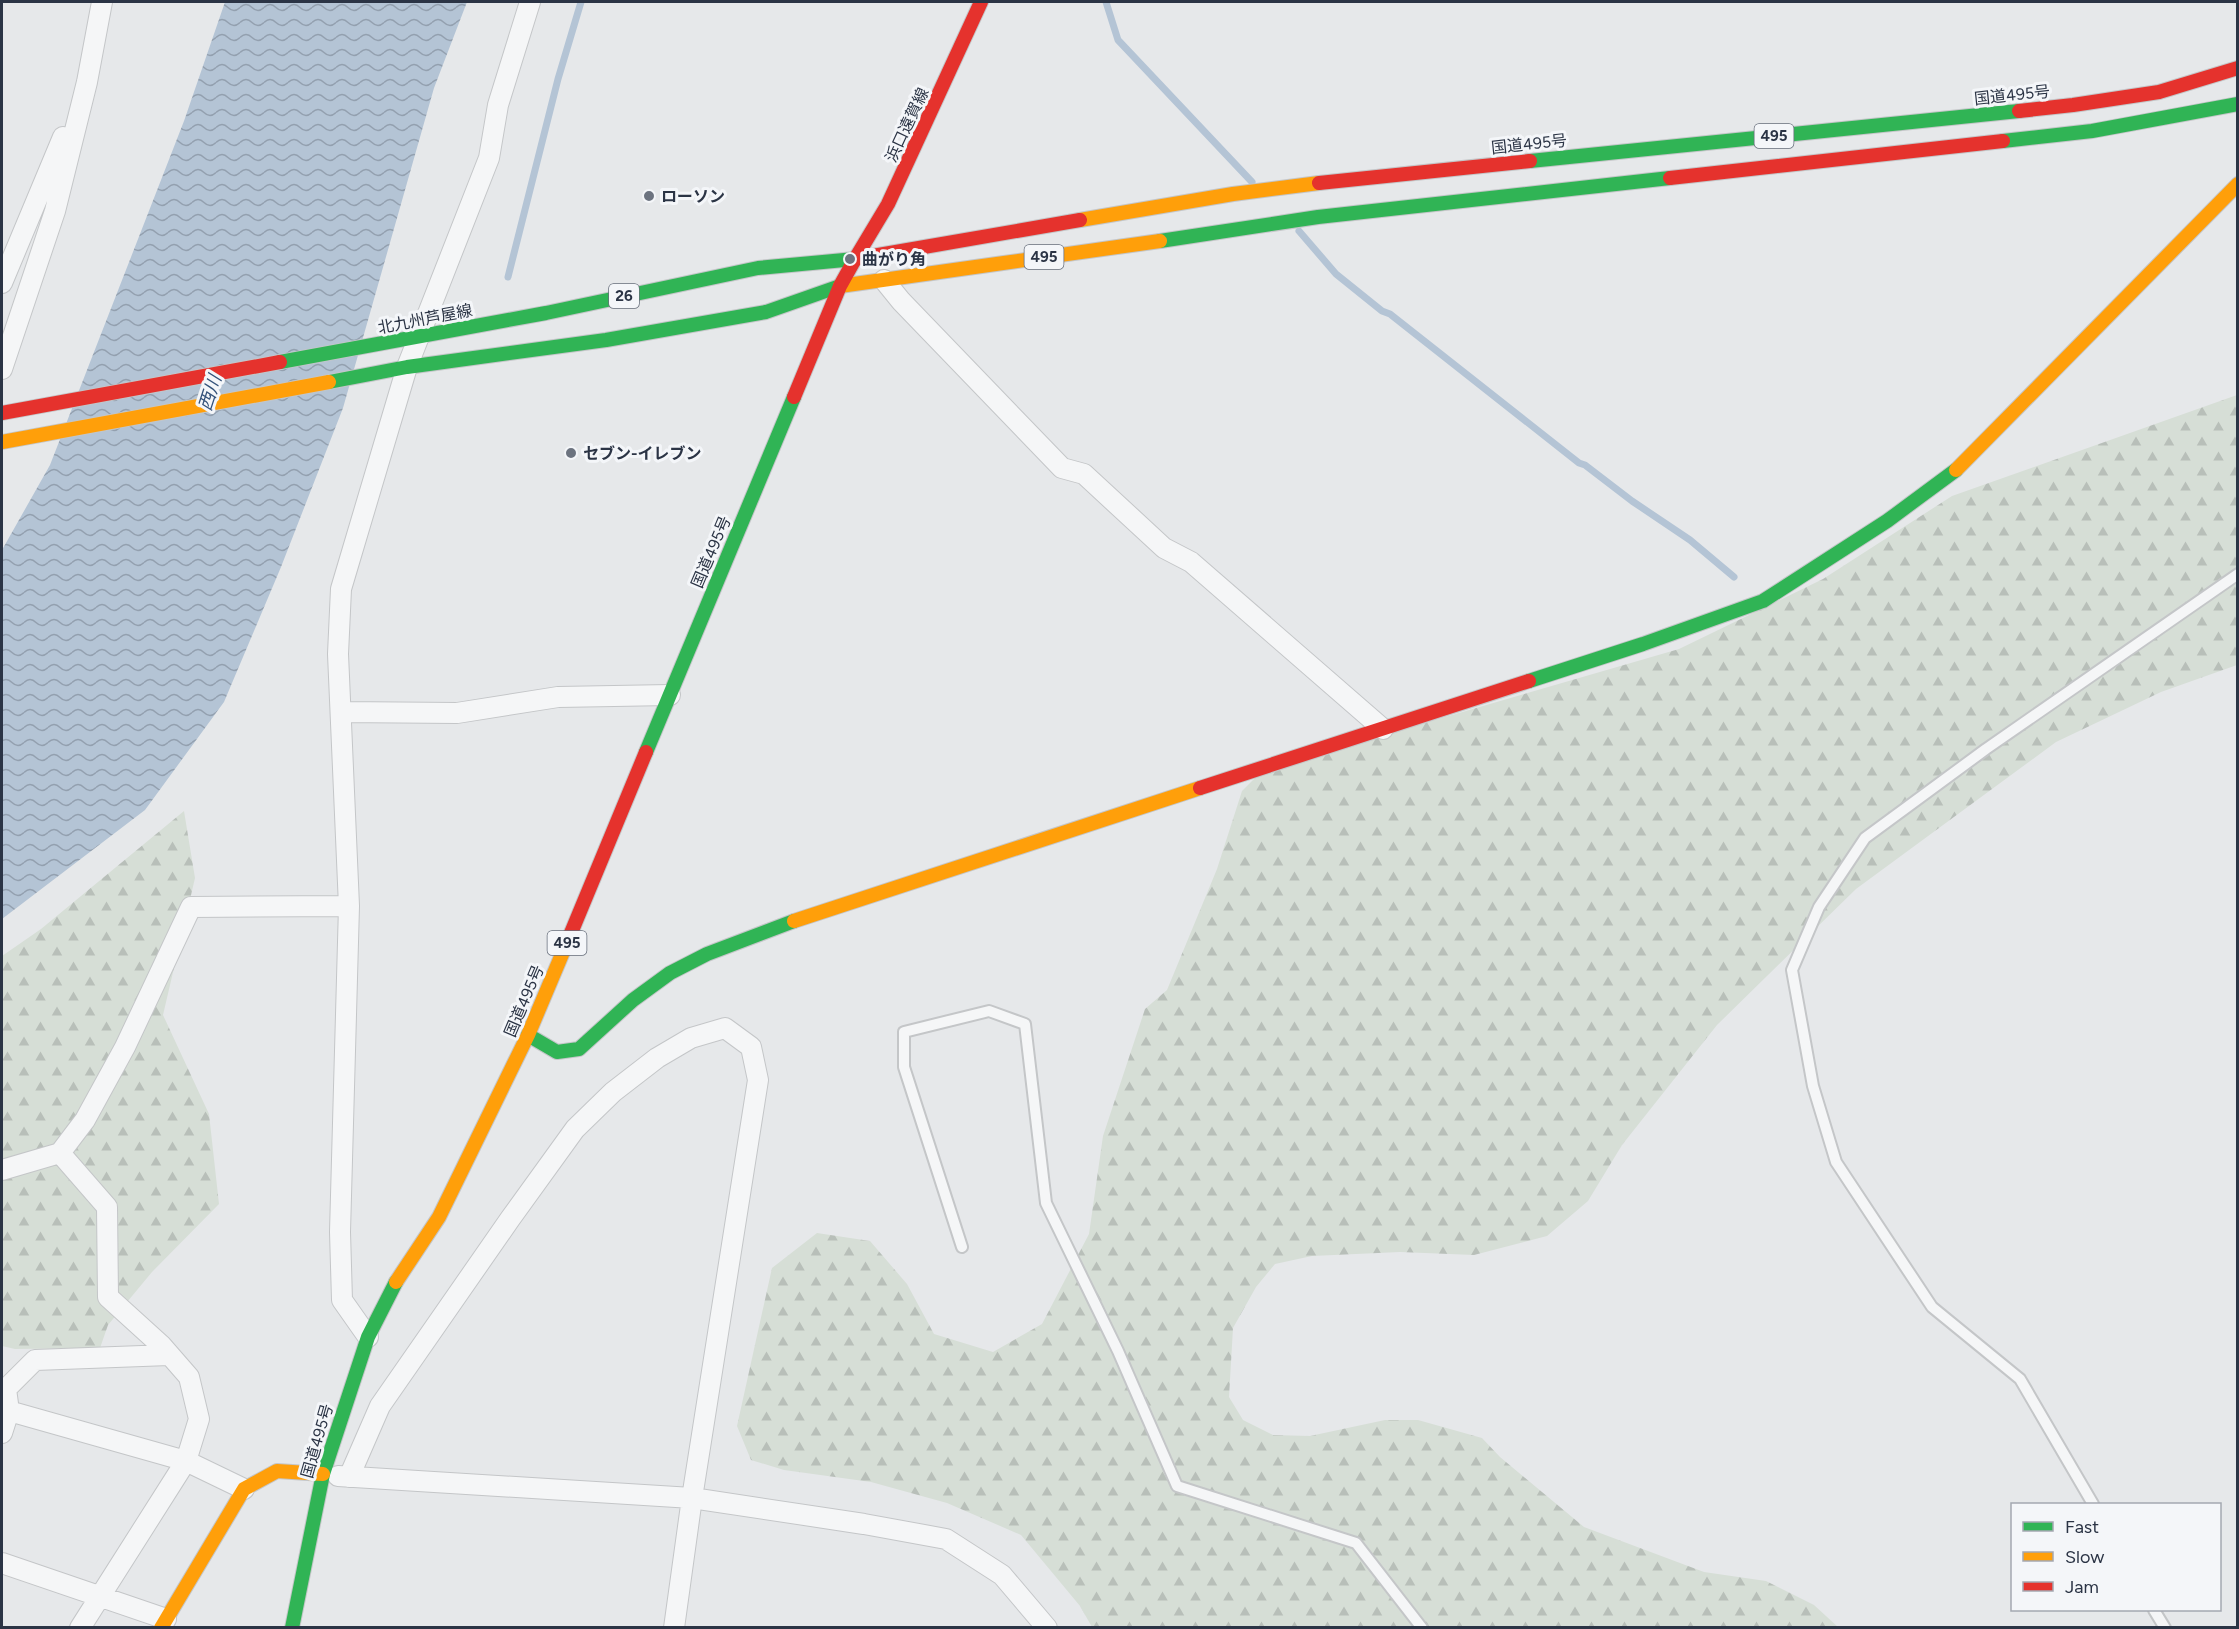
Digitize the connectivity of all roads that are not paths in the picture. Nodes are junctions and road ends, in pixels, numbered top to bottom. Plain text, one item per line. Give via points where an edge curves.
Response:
1 (102, 2) edge
2 (530, 2) edge
3 (981, 2) edge
4 (2238, 68) edge
5 (87, 82) junction
6 (2238, 104) edge
7 (2238, 184) edge
8 (855, 259) junction
9 (884, 280) junction
10 (2, 283) edge
11 (840, 286) junction
12 (418, 337) junction
13 (407, 368) junction
14 (2, 369) edge
15 (3, 413) edge
16 (2, 442) edge
17 (2238, 574) edge
18 (670, 695) junction
19 (341, 712) junction
20 (1383, 729) junction
21 (349, 906) junction
22 (528, 1035) junction
23 (60, 1153) junction
24 (2, 1170) edge
25 (962, 1247) dead end
26 (368, 1337) junction
27 (170, 1355) junction
28 (9, 1411) junction
29 (2, 1433) edge
30 (186, 1461) junction
31 (323, 1474) junction
32 (349, 1477) junction
33 (244, 1489) junction
34 (692, 1498) junction
35 (2092, 1503) edge
36 (2, 1563) edge
37 (99, 1598) junction
38 (2155, 1611) edge
39 (163, 1623) edge
40 (80, 1628) edge
41 (292, 1628) edge
42 (674, 1628) edge
43 (1047, 1628) edge
44 (1422, 1628) edge
45 (2164, 1628) edge

1 - 5 street
2 - 12 street via 498,105 489,158
3 - 8 main road, 浜口遠賀線 via 888,204
4 - 8 main road, 国道495号 / 495 via 2159,92 2073,105 1306,184
5 - 10 street
5 - 14 street via 55,211
6 - 9 main road, 495 via 2092,131 1318,217
7 - 20 main road via 1955,472 1763,601
8 - 11 main road, 国道495号 / 495
8 - 12 main road, 北九州芦屋線 / 26 via 758,268
9 - 11 main road, 495
9 - 20 street via 1062,468 1084,474 1164,548 1191,562
11 - 13 main road via 766,312 606,340
11 - 18 main road, 国道495号 / 495
12 - 13 street
12 - 15 main road, 北九州芦屋線 / 26
13 - 16 main road
13 - 19 street via 341,589
17 - 35 lane via 1865,838 1819,907 1792,970 1813,1086 1836,1162 1932,1306 2020,1379
18 - 19 street via 558,697 457,713
18 - 22 main road, 国道495号 / 495
19 - 21 street
20 - 22 main road via 766,930 670,973 579,1049 557,1052
21 - 23 street via 191,907 125,1047 85,1120
21 - 26 street via 339,1232 342,1300
22 - 26 main road, 国道495号 / 495 via 439,1217 396,1283
23 - 24 street
23 - 27 street via 107,1207 108,1296
25 - 44 lane via 904,1067 904,1032 989,1011 1025,1024 1046,1203 1118,1351 1177,1486 1356,1543
26 - 31 main road, 国道495号 / 495
27 - 28 street via 35,1360 6,1389
27 - 30 street via 189,1377 199,1419
28 - 29 street
28 - 30 street
30 - 33 street
30 - 37 street
31 - 32 street
31 - 33 main road via 277,1471
31 - 41 main road, 国道495号 / 495
32 - 34 street
32 - 34 street via 380,1406 575,1129 613,1092 657,1058 691,1038 725,1028 751,1047 758,1080
33 - 39 main road
34 - 42 street
34 - 43 street via 946,1539 1002,1575
36 - 37 street
37 - 39 street
37 - 40 street
38 - 45 lane

